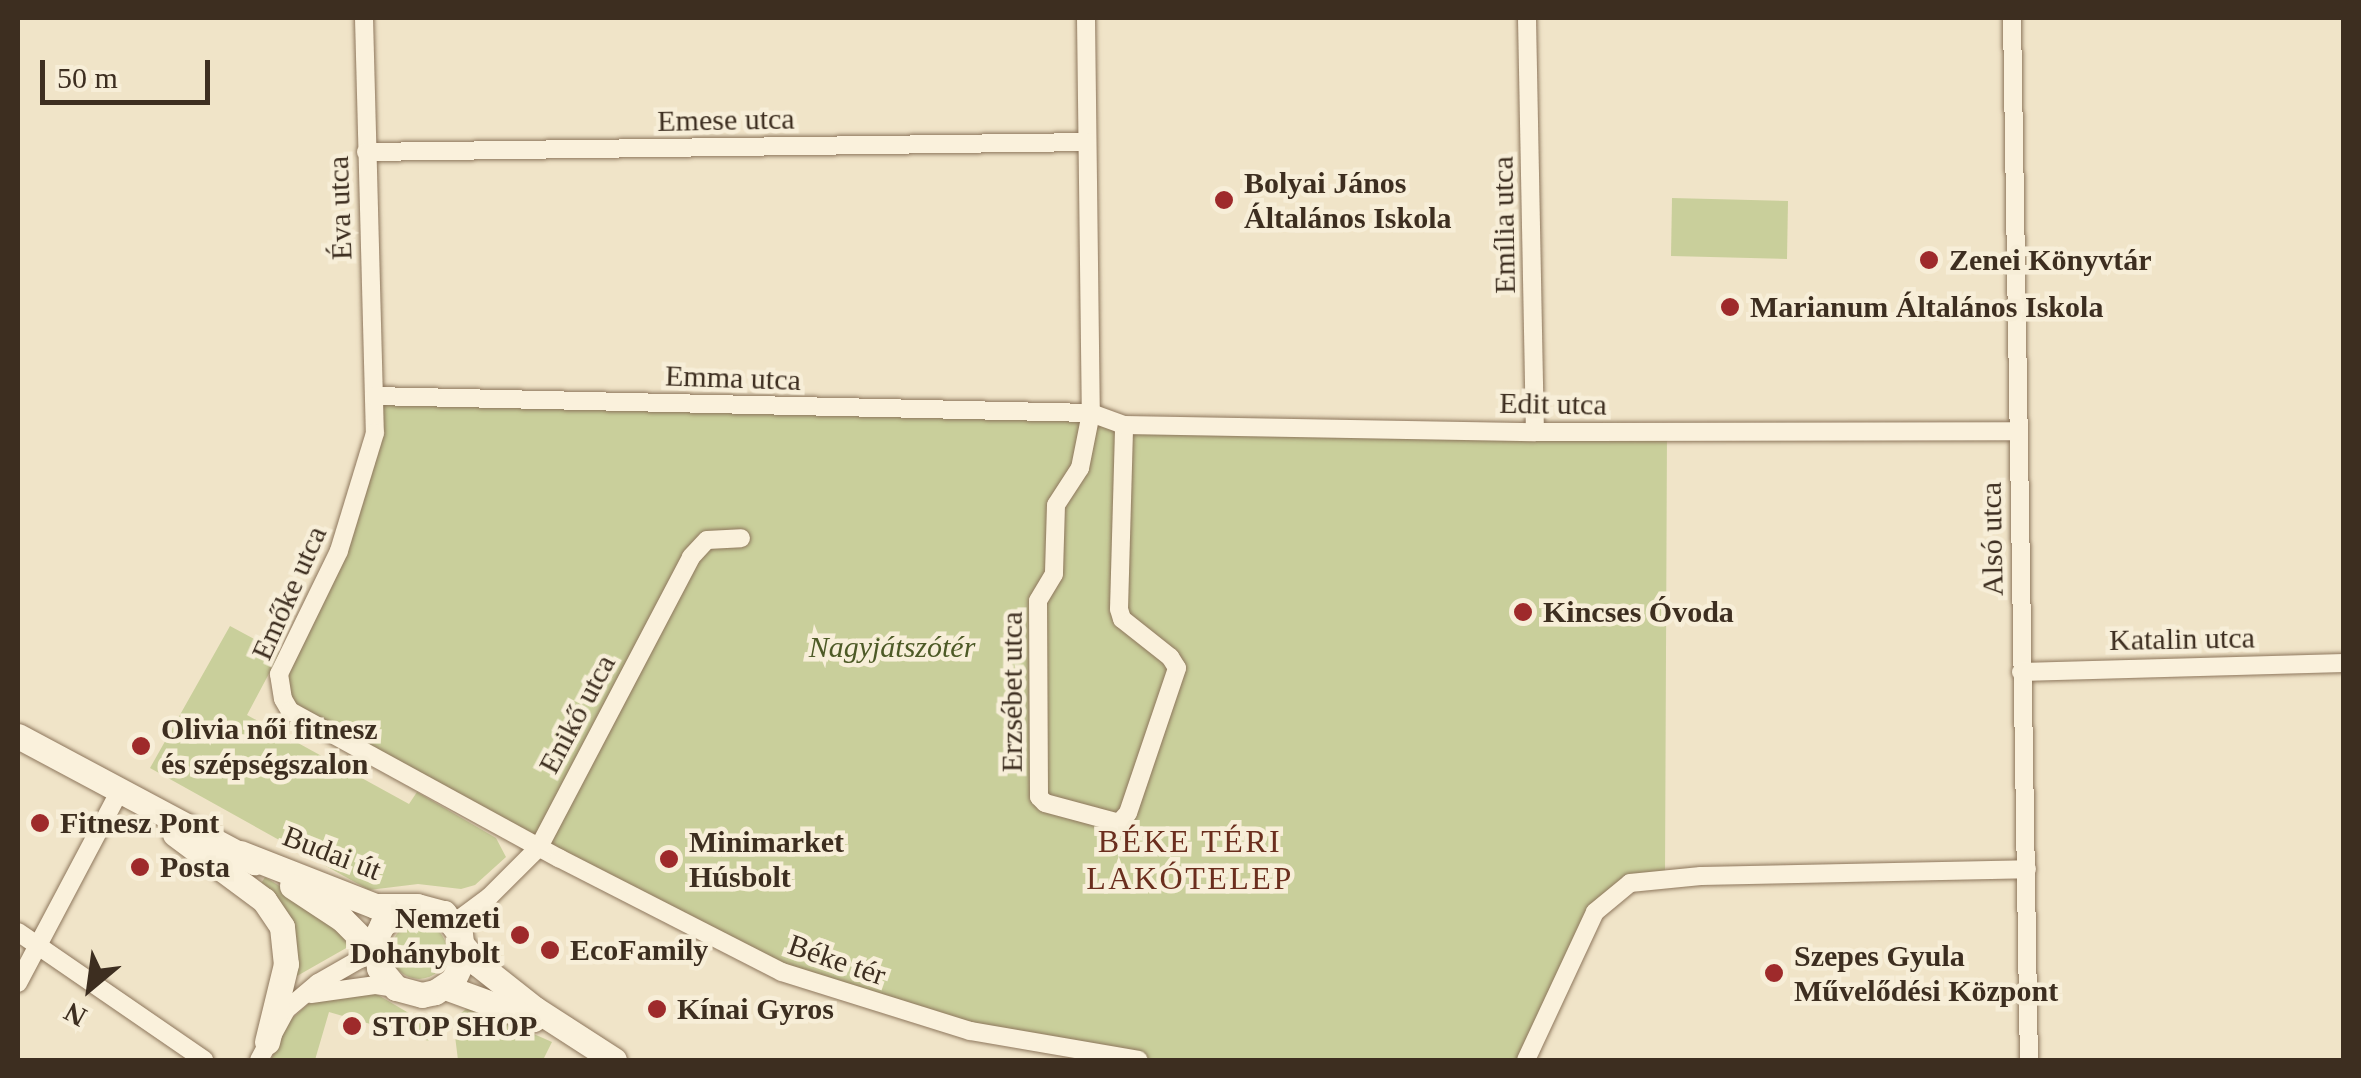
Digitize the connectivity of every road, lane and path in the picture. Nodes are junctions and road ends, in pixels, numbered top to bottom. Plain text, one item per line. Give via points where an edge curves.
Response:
1 (364, 18) edge
2 (1086, 18) edge
3 (1528, 18) edge
4 (2012, 18) edge
5 (1087, 142) junction
6 (366, 152) junction
7 (374, 396) junction
8 (1090, 413) junction
9 (1124, 425) junction
10 (1535, 432) junction
11 (2018, 432) junction
12 (741, 538) dead end
13 (2344, 663) edge
14 (2021, 672) junction
15 (18, 736) edge
16 (119, 792) junction
17 (538, 848) junction
18 (240, 853) junction
19 (2027, 869) junction
20 (403, 909) junction
21 (18, 932) edge
22 (459, 934) junction
23 (38, 944) junction
24 (374, 951) junction
25 (18, 983) edge
26 (445, 987) junction
27 (396, 988) junction
28 (301, 997) junction
29 (570, 1033) junction
30 (263, 1051) edge
31 (204, 1060) edge
32 (614, 1060) edge
33 (1139, 1060) edge
34 (1526, 1060) edge
35 (2029, 1060) edge

1 - 6 street, Éva utca
2 - 5 street, Erzsébet utca
3 - 10 street, Emília utca
4 - 11 street, Alsó utca
5 - 6 street, Emese utca
5 - 8 street, Erzsébet utca
6 - 7 street, Éva utca
7 - 8 street, Emma utca
7 - 17 street, Emőke utca via 375,433 357,504 280,674 283,699 305,720
8 - 9 street, Edit utca
8 - 9 street, Erzsébet utca via 1080,468 1056,505 1054,574 1038,600 1039,797 1119,823 1177,668 1122,620 1119,608
9 - 10 street, Edit utca
10 - 11 street, Edit utca
11 - 14 street, Alsó utca
12 - 17 street, Enikő utca via 708,540 691,557
13 - 14 street, Katalin utca
14 - 19 street, Alsó utca
15 - 16 main road, Budai út
16 - 18 main road, Budai út
16 - 23 street
16 - 30 main road via 264,900 282,927 286,964
17 - 22 street, Enikő utca
17 - 33 street, Béke tér via 816,986 970,1031
18 - 20 main road, Budai út via 364,902
18 - 24 main road, Budai út via 342,919
19 - 34 street via 1630,883 1594,912
19 - 35 street, Alsó utca
20 - 22 main road, Budai út via 431,908
20 - 24 main road, Budai út via 382,925
21 - 23 street
22 - 26 main road via 463,958
22 - 29 main road, Budai út via 496,980
23 - 25 street
23 - 31 street
24 - 27 main road, Budai út
24 - 28 street
26 - 27 main road, Budai út via 422,995
26 - 29 main road, Budai út
27 - 28 street via 330,989
28 - 30 street via 276,1022
29 - 32 main road, Budai út

